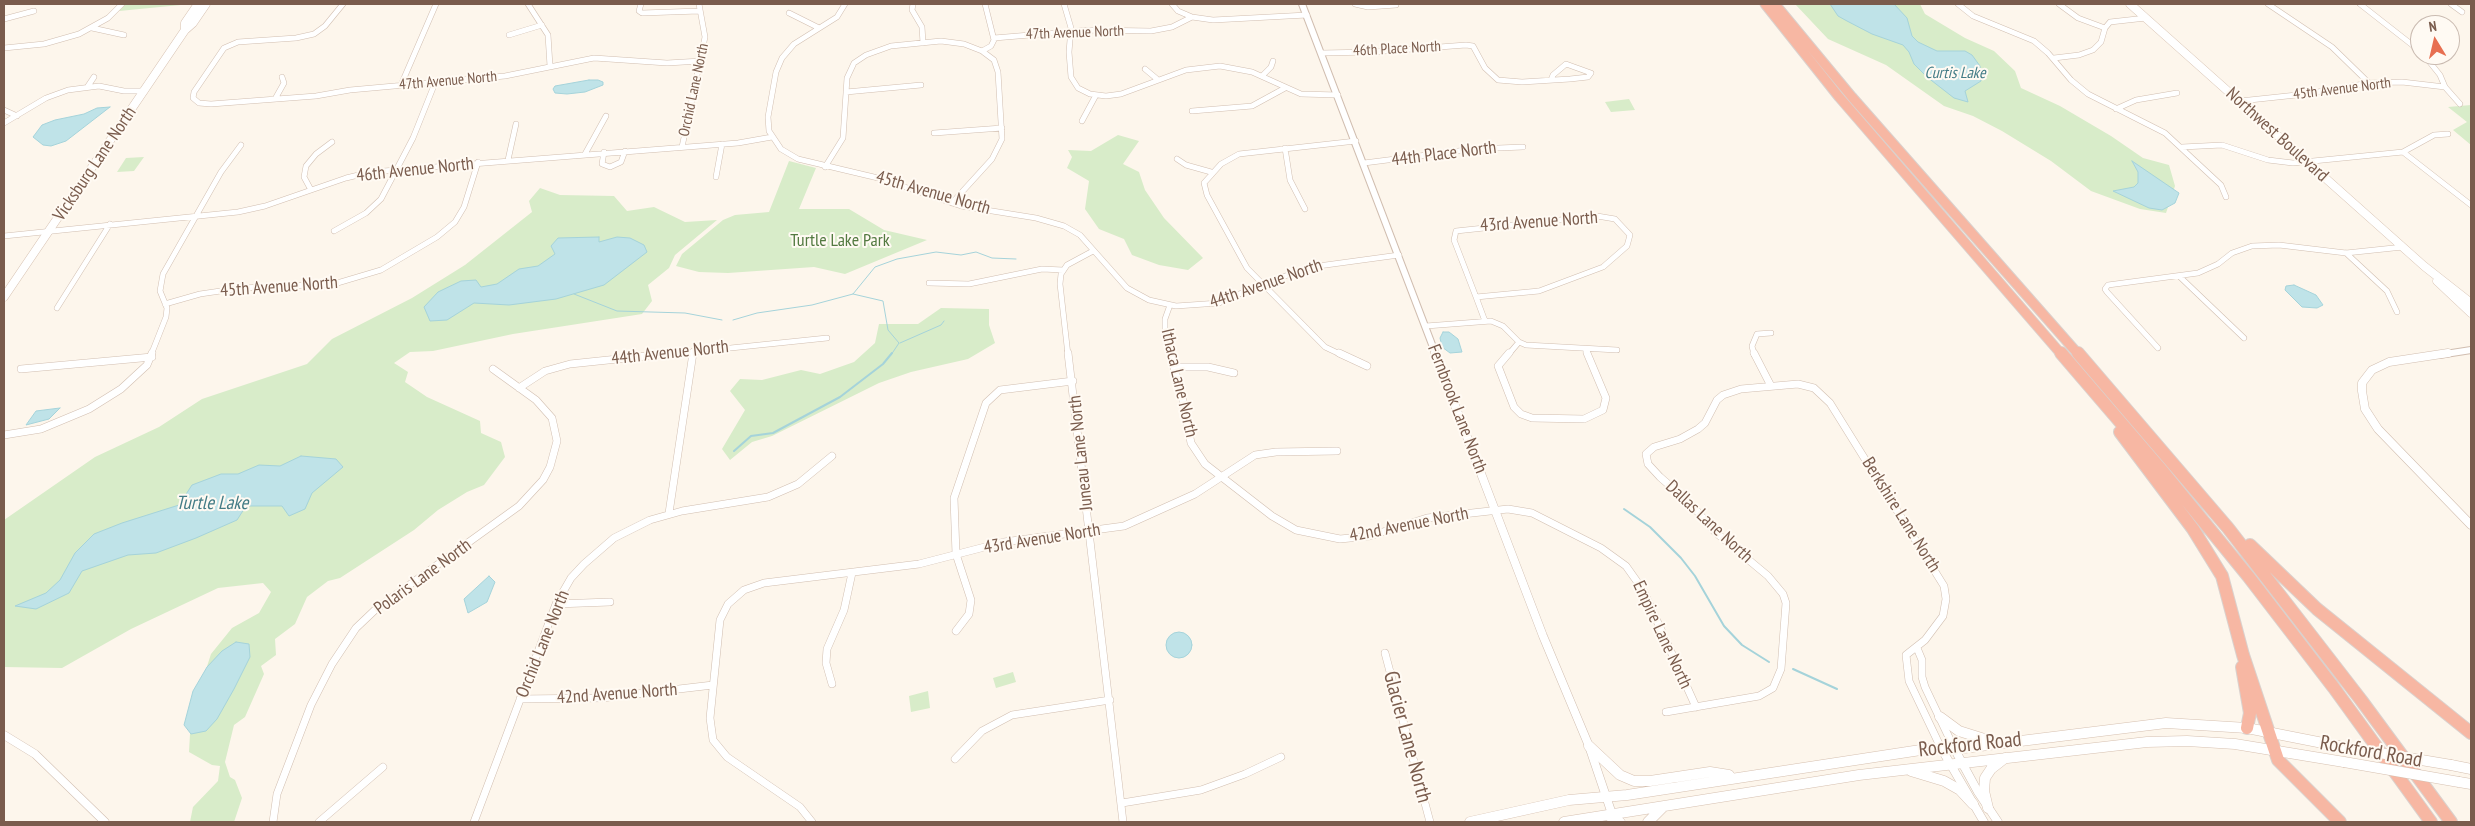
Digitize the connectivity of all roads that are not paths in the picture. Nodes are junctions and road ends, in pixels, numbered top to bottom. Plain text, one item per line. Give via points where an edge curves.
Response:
1 (122, 4) edge
2 (198, 4) edge
3 (206, 4) edge
4 (343, 4) edge
5 (436, 4) edge
6 (528, 4) edge
7 (641, 4) edge
8 (699, 4) edge
9 (845, 4) edge
10 (913, 4) edge
11 (985, 4) edge
12 (1064, 4) edge
13 (1172, 4) edge
14 (1302, 4) edge
15 (1355, 4) edge
16 (1765, 4) edge
17 (1775, 4) edge
18 (1958, 4) edge
19 (2059, 4) edge
20 (2130, 4) edge
21 (2268, 4) edge
22 (2360, 4) edge
23 (2451, 4) edge
24 (1396, 5) dead end
25 (699, 10) junction
26 (34, 11) dead end
27 (2462, 12) dead end
28 (789, 13) dead end
29 (1307, 15) junction
30 (1192, 17) junction
31 (2146, 18) junction
32 (4, 20) edge
33 (542, 25) junction
34 (92, 28) junction
35 (819, 28) junction
36 (2105, 28) junction
37 (185, 30) junction
38 (1071, 31) junction
39 (509, 34) dead end
40 (124, 35) dead end
41 (994, 38) junction
42 (924, 42) junction
43 (2410, 43) edge
44 (4, 48) edge
45 (982, 50) junction
46 (1321, 52) junction
47 (2054, 58) junction
48 (701, 60) junction
49 (1273, 61) dead end
50 (2432, 65) edge
51 (550, 66) junction
52 (1145, 69) dead end
53 (1262, 76) junction
54 (282, 77) dead end
55 (94, 78) dead end
56 (1157, 79) junction
57 (1551, 80) junction
58 (435, 83) junction
59 (2369, 83) junction
60 (401, 85) junction
61 (921, 85) dead end
62 (88, 86) junction
63 (2445, 87) junction
64 (1285, 88) junction
65 (145, 91) junction
66 (846, 92) junction
67 (2177, 93) dead end
68 (1096, 95) junction
69 (1338, 95) junction
70 (275, 99) junction
71 (2240, 101) junction
72 (2460, 104) dead end
73 (2116, 109) junction
74 (4, 110) edge
75 (1192, 111) dead end
76 (17, 116) junction
77 (606, 116) dead end
78 (1082, 121) dead end
79 (4, 123) edge
80 (516, 124) dead end
81 (1002, 128) junction
82 (934, 133) dead end
83 (2448, 134) dead end
84 (772, 137) junction
85 (1356, 141) junction
86 (332, 142) dead end
87 (722, 144) junction
88 (241, 145) dead end
89 (682, 147) junction
90 (1523, 147) dead end
91 (2182, 147) junction
92 (1285, 148) junction
93 (625, 151) junction
94 (604, 152) junction
95 (2403, 152) junction
96 (585, 154) junction
97 (1177, 159) dead end
98 (508, 160) junction
99 (478, 162) junction
100 (2308, 162) junction
101 (1364, 163) junction
102 (825, 167) junction
103 (396, 170) junction
104 (1211, 172) junction
105 (716, 177) dead end
106 (310, 190) junction
107 (2226, 197) dead end
108 (952, 203) junction
109 (2471, 205) edge
110 (1305, 209) dead end
111 (196, 217) junction
112 (110, 224) junction
113 (49, 230) junction
114 (334, 231) dead end
115 (4, 236) edge
116 (2404, 247) junction
117 (1093, 251) junction
118 (2346, 253) junction
119 (1400, 255) junction
120 (2424, 266) junction
121 (1063, 270) junction
122 (2179, 276) junction
123 (929, 282) dead end
124 (1262, 284) junction
125 (4, 297) edge
126 (1476, 297) junction
127 (2471, 303) edge
128 (165, 304) junction
129 (1170, 305) junction
130 (57, 308) dead end
131 (2398, 312) dead end
132 (2471, 313) edge
133 (1485, 321) junction
134 (1426, 326) junction
135 (1771, 333) dead end
136 (827, 338) dead end
137 (2244, 338) dead end
138 (1519, 342) junction
139 (2158, 348) dead end
140 (1585, 349) junction
141 (1617, 350) dead end
142 (2471, 350) edge
143 (693, 351) junction
144 (152, 357) junction
145 (1367, 366) dead end
146 (1175, 367) junction
147 (21, 369) dead end
148 (493, 369) dead end
149 (1234, 373) dead end
150 (2084, 380) junction
151 (1073, 381) junction
152 (1771, 386) junction
153 (519, 388) junction
154 (4, 435) edge
155 (1338, 451) dead end
156 (832, 456) dead end
157 (2183, 474) junction
158 (1220, 477) junction
159 (1495, 510) junction
160 (669, 513) junction
161 (1272, 516) joint
162 (2471, 525) edge
163 (1089, 531) junction
164 (1601, 548) joint
165 (956, 554) junction
166 (852, 573) junction
167 (610, 602) dead end
168 (556, 604) junction
169 (956, 631) dead end
170 (1918, 648) junction
171 (1385, 653) dead end
172 (2243, 655) junction
173 (832, 684) dead end
174 (713, 685) junction
175 (520, 699) junction
176 (1110, 700) junction
177 (1696, 707) junction
178 (1666, 712) dead end
179 (1940, 717) junction
180 (2247, 728) junction
181 (2269, 733) junction
182 (2471, 734) edge
183 (4, 735) edge
184 (1996, 743) junction
185 (1589, 746) junction
186 (1941, 748) junction
187 (1954, 748) junction
188 (2275, 751) junction
189 (1281, 757) dead end
190 (2006, 757) junction
191 (955, 760) dead end
192 (2344, 762) joint
193 (1962, 763) junction
194 (1950, 764) junction
195 (383, 767) dead end
196 (2471, 769) edge
197 (1903, 770) junction
198 (1737, 776) junction
199 (2471, 784) edge
200 (1606, 796) junction
201 (1122, 803) junction
202 (1973, 804) junction
203 (1664, 806) junction
204 (1988, 808) junction
205 (1612, 818) edge
206 (105, 822) edge
207 (273, 822) edge
208 (319, 822) edge
209 (474, 822) edge
210 (812, 822) edge
211 (1124, 822) edge
212 (1430, 822) edge
213 (1470, 822) edge
214 (1564, 822) edge
215 (1621, 822) edge
216 (1648, 822) edge
217 (1984, 822) edge
218 (1998, 822) edge
219 (2340, 822) edge
220 (2431, 822) edge
221 (2451, 822) edge

1 - 34 street
2 - 37 main road, Vicksburg Lane North via 185,23
3 - 37 main road, Vicksburg Lane North
4 - 70 street, 47th Avenue North via 326,26 314,34 232,41 220,52 193,95 195,101 211,104
5 - 60 street
6 - 33 street
7 - 25 street via 639,12 642,13
8 - 25 street, Orchid Lane North
9 - 35 street via 841,13
10 - 42 street via 912,10 922,27
11 - 41 street
12 - 38 street
13 - 30 street via 1178,11
14 - 29 street, Fernbrook Lane North
15 - 24 street via 1368,7
16 - 150 highway via 1839,97
17 - 157 highway via 1846,90
18 - 47 street via 1973,16 2034,41
19 - 36 street via 2078,18
20 - 31 main road, Northwest Boulevard
21 - 59 street via 2332,47
22 - 43 street
23 - 27 street
25 - 48 street, Orchid Lane North via 705,32
26 - 32 street
28 - 35 street
29 - 30 street via 1213,20
29 - 46 street, Fernbrook Lane North
30 - 38 street, 47th Avenue North via 1181,24 1156,31
31 - 36 street via 2117,20
31 - 71 main road, Northwest Boulevard
33 - 39 street
33 - 51 street via 548,35
34 - 40 street
34 - 44 street via 55,42
35 - 84 street via 794,44 779,65 768,124
36 - 47 street via 2101,42 2093,50
37 - 65 main road, Vicksburg Lane North
38 - 41 street, 47th Avenue North
38 - 68 street via 1071,77 1078,88
41 - 45 street via 994,43
42 - 45 street via 953,42
42 - 66 street via 882,48 866,54 854,63 848,73
45 - 81 street via 996,66
46 - 57 street, 46th Place North via 1473,46 1485,68 1498,80
46 - 69 street, Fernbrook Lane North
47 - 73 street via 2078,87
48 - 51 street, 47th Avenue North via 667,63 594,58
48 - 89 street, Orchid Lane North
49 - 53 street
50 - 63 street
51 - 58 street, 47th Avenue North via 505,76
52 - 56 street
53 - 56 street via 1231,67 1208,66
53 - 64 street
54 - 70 street via 284,82
55 - 62 street
56 - 68 street via 1121,94
57 - 57 street via 1588,77 1591,73 1566,64
58 - 60 street, 47th Avenue North
58 - 103 street
59 - 63 street, 45th Avenue North via 2402,82
59 - 71 street, 45th Avenue North
60 - 70 street, 47th Avenue North
61 - 66 street
62 - 65 street
62 - 76 street via 51,96
63 - 72 street
64 - 69 street via 1310,95
64 - 75 street via 1252,106
65 - 113 main road, Vicksburg Lane North
66 - 102 street via 843,138
67 - 73 street via 2136,100
68 - 78 street
69 - 85 street, Fernbrook Lane North
71 - 100 main road, Northwest Boulevard
73 - 91 street via 2155,127
74 - 76 street
76 - 79 street
77 - 96 street
80 - 98 street
81 - 82 street
81 - 108 street via 1002,139 992,159
83 - 95 street via 2434,135
84 - 87 street, 46th Avenue North
84 - 102 street, 45th Avenue North via 789,155
85 - 92 street
85 - 101 street, Fernbrook Lane North
86 - 106 street via 306,166 304,177
87 - 89 street, 46th Avenue North
87 - 105 street
88 - 111 street via 227,162
89 - 93 street, 46th Avenue North
90 - 101 street, 44th Place North via 1474,149
91 - 100 street via 2222,145 2276,162
91 - 107 street via 2221,185
92 - 104 street via 1239,154
92 - 110 street via 1290,180
93 - 94 street, 46th Avenue North
93 - 94 street via 621,162 610,167 602,164
94 - 96 street, 46th Avenue North
95 - 100 street
95 - 109 street
96 - 98 street, 46th Avenue North
97 - 104 street
98 - 99 street, 46th Avenue North
99 - 103 street, 46th Avenue North
99 - 128 street, 45th Avenue North via 464,208 455,222 437,237 391,264 360,278 334,284 241,288 200,294
100 - 116 main road, Northwest Boulevard
101 - 119 street, Fernbrook Lane North
102 - 108 street, 45th Avenue North via 878,178
103 - 106 street, 46th Avenue North via 358,174
103 - 114 street via 374,206
104 - 124 street via 1204,183 1207,195 1248,268
106 - 111 street, 46th Avenue North via 251,210
108 - 117 street, 45th Avenue North via 1064,226 1080,235
111 - 112 street, 46th Avenue North
111 - 128 street via 163,274 160,291
112 - 113 street, 46th Avenue North
112 - 130 street
113 - 115 street, 46th Avenue North
113 - 125 main road, Vicksburg Lane North
116 - 118 street
116 - 120 main road, Northwest Boulevard
117 - 121 street via 1072,260
117 - 129 street, 44th Avenue North via 1127,288 1149,300
118 - 122 street via 2279,245 2252,246 2232,253 2208,269
118 - 131 street via 2387,291
119 - 124 street, 44th Avenue North via 1311,266
119 - 134 street, Fernbrook Lane North
120 - 127 main road, Northwest Boulevard
120 - 132 main road, Northwest Boulevard
121 - 123 street via 1033,270 969,284
121 - 151 street, Juneau Lane North via 1060,284
122 - 137 street
122 - 139 street via 2105,287
124 - 129 street, 44th Avenue North via 1219,303 1191,307
124 - 145 street via 1324,346
126 - 126 street, 43rd Avenue North via 1454,240 1456,231 1597,216 1615,219 1630,235 1627,246 1603,267 1539,291
126 - 133 street, 43rd Avenue North
128 - 144 street via 166,317
129 - 146 street, Ithaca Lane North via 1164,328
133 - 134 street
133 - 138 street via 1504,326
134 - 159 street, Fernbrook Lane North
135 - 152 street via 1757,334 1752,346 1755,359
136 - 143 street, 44th Avenue North
138 - 140 street via 1533,346
138 - 140 street via 1498,366 1514,407 1532,418 1584,419 1602,410 1606,398
140 - 141 street
142 - 162 street via 2389,362 2372,370 2362,383 2365,409 2378,429
143 - 153 street, 44th Avenue North via 562,365 545,371
143 - 160 street
144 - 147 street
144 - 154 street via 121,390 89,409 41,429
146 - 149 street via 1208,367
146 - 158 street, Ithaca Lane North via 1191,443 1205,464
148 - 153 street, Polaris Lane North
150 - 172 highway via 2088,391 2183,514 2216,564 2227,590
150 - 220 highway via 2248,576
151 - 163 street, Juneau Lane North
151 - 165 street via 1000,390 989,398 954,498
152 - 170 street, Berkshire Lane North via 1798,384 1814,388 1826,398 1944,586 1946,607 1943,616
152 - 177 street, Dallas Lane North via 1741,389 1723,395 1698,429 1648,449 1645,459 1660,477 1692,504 1714,531 1776,584 1786,603 1778,679 1767,693
153 - 207 street, Polaris Lane North via 545,408 556,429 555,454 543,480 504,518 376,609 356,628 332,664 311,705 277,794
155 - 158 street, 43rd Avenue North via 1265,453 1246,459
156 - 160 street, Orchid Lane North via 798,484 768,497
157 - 182 highway via 2289,585
157 - 221 highway via 2292,609
158 - 161 street, Ithaca Lane North
158 - 163 street, 43rd Avenue North via 1195,494 1137,522
159 - 161 street, 42nd Avenue North via 1427,518 1370,536 1340,539 1296,530
159 - 164 street, 42nd Avenue North via 1516,508 1532,512
159 - 185 street, Fernbrook Lane North
160 - 168 street, Orchid Lane North via 632,528 598,551 571,578
163 - 165 street, 43rd Avenue North via 1004,542
163 - 176 street, Juneau Lane North
164 - 177 street, Empire Lane North via 1626,566 1643,590
165 - 166 street, 43rd Avenue North via 919,564
165 - 169 street via 971,600 969,614
166 - 173 street via 844,610 827,649 826,662
166 - 174 street, 43rd Avenue North via 764,583 735,596 720,620
167 - 168 street
168 - 175 street, Orchid Lane North
170 - 179 street via 1925,687
170 - 186 street, Berkshire Lane North via 1906,655 1909,680
171 - 212 street, Glacier Lane North
172 - 180 highway via 2242,669 2250,713
172 - 181 highway
174 - 175 street, 42nd Avenue North via 602,698
174 - 210 street via 710,729 719,749 793,802
175 - 209 street, Orchid Lane North
176 - 191 street via 1012,715 982,730
176 - 201 street, Juneau Lane North
177 - 178 street
179 - 184 main road via 1959,731
179 - 187 street
180 - 181 main road, Rockford Road
180 - 184 main road, Rockford Road via 2166,723
181 - 188 highway
181 - 196 main road, Rockford Road, bridge
183 - 206 street via 35,754
184 - 187 main road, Rockford Road
185 - 198 main road via 1620,775 1634,781 1710,772
185 - 200 street, Fernbrook Lane North
186 - 187 main road, Rockford Road
186 - 194 street
186 - 198 main road, Rockford Road
187 - 193 street
188 - 190 main road, Rockford Road via 2224,743 2168,741
188 - 192 main road, Rockford Road
188 - 219 highway via 2283,766
189 - 201 street via 1200,790
190 - 193 main road, Rockford Road
190 - 204 main road via 1990,769 1985,778
192 - 199 main road, Rockford Road, bridge
193 - 194 main road, Rockford Road
193 - 204 street
194 - 197 main road, Rockford Road
194 - 202 street
195 - 208 street
197 - 202 main road via 1944,781 1960,790
197 - 203 main road, Rockford Road
198 - 200 main road, Rockford Road
200 - 205 street, Fernbrook Lane North
200 - 213 main road, Rockford Road via 1569,800
201 - 211 street, Juneau Lane North
202 - 217 street
203 - 205 main road, Rockford Road
203 - 216 main road
204 - 218 street
205 - 214 main road, Rockford Road
205 - 215 street, Fernbrook Lane North

